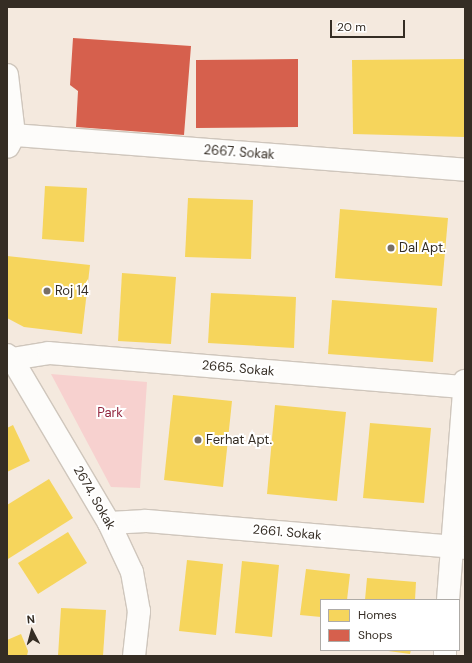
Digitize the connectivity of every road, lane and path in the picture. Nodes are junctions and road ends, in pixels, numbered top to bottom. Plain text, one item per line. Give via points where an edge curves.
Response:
1 (7, 75) edge
2 (10, 141) edge
3 (465, 170) edge
4 (9, 357) edge
5 (465, 384) edge
6 (109, 523) junction
7 (458, 548) edge
8 (448, 599) edge
9 (134, 656) edge

1 - 2 street
2 - 3 street, 2667. Sokak
4 - 5 street, 2665. Sokak via 50,353
4 - 6 street, 2674. Sokak
5 - 7 street
6 - 7 street, 2661. Sokak via 146,521
6 - 9 street, 2674. Sokak via 132,572 139,611
7 - 8 street

